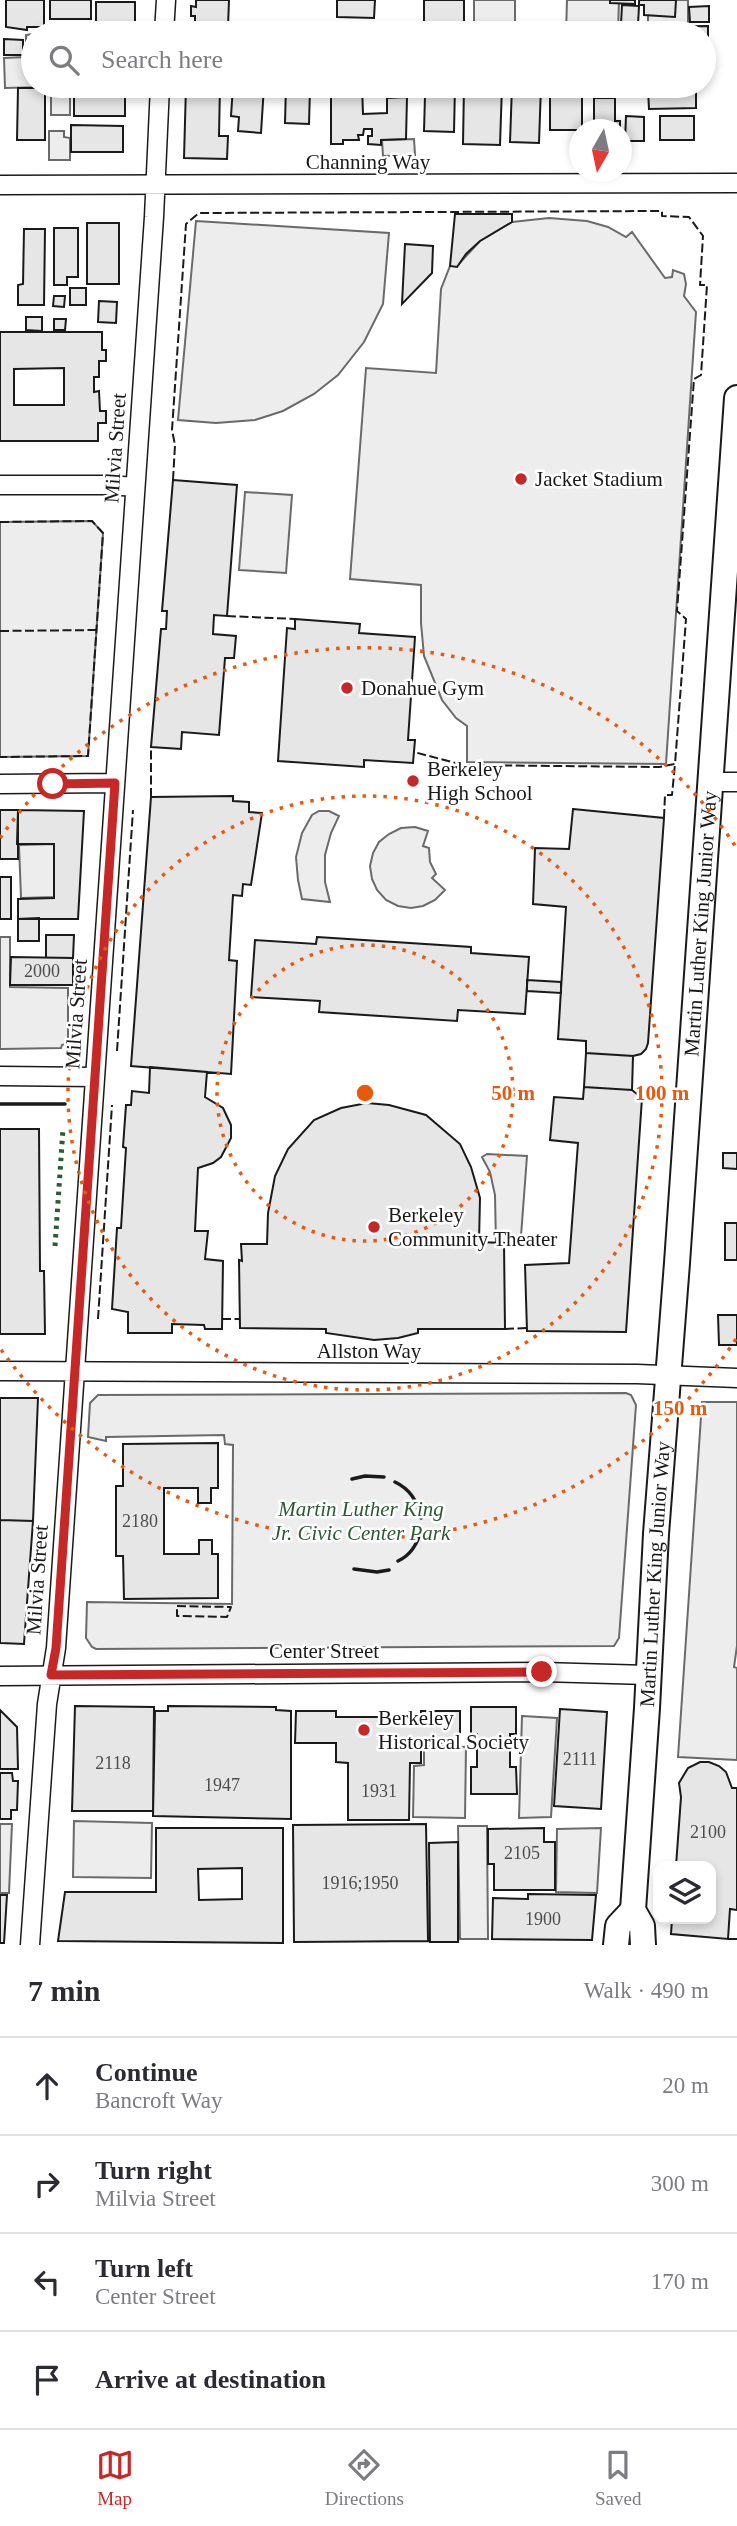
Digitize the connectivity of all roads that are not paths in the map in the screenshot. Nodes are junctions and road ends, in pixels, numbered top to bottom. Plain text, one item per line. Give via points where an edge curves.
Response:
1 (166, 0) edge
2 (165, 21) edge
3 (159, 98) edge
4 (737, 183) edge
5 (0, 185) edge
6 (155, 185) junction
7 (737, 398) edge
8 (0, 485) edge
9 (135, 487) junction
10 (710, 782) junction
11 (737, 782) edge
12 (115, 783) junction
13 (0, 784) edge
14 (0, 1076) edge
15 (95, 1077) junction
16 (0, 1371) edge
17 (74, 1372) junction
18 (668, 1377) junction
19 (737, 1378) edge
20 (51, 1675) junction
21 (648, 1675) junction
22 (0, 1676) edge
23 (633, 1910) junction
24 (30, 1945) edge
25 (616, 1945) edge
26 (642, 1945) edge

1 - 2 street
3 - 6 street, Milvia Street
4 - 6 street, Channing Way
5 - 6 street, Channing Way
6 - 9 street, Milvia Street
7 - 10 street, Martin Luther King Junior Way
8 - 9 street
9 - 12 street, Milvia Street
10 - 11 street
10 - 18 street, Martin Luther King Junior Way
12 - 13 street
12 - 15 street, Milvia Street
14 - 15 street
15 - 17 street, Milvia Street
16 - 17 street, Allston Way
17 - 18 street, Allston Way
17 - 20 street, Milvia Street
18 - 19 street, Allston Way
18 - 21 street, Martin Luther King Junior Way
20 - 21 street, Center Street
20 - 22 street, Center Street
20 - 24 street, Milvia Street
21 - 23 street, Martin Luther King Junior Way
23 - 25 street, Martin Luther King Junior Way via 618,1926
23 - 26 street, Martin Luther King Junior Way via 642,1926

